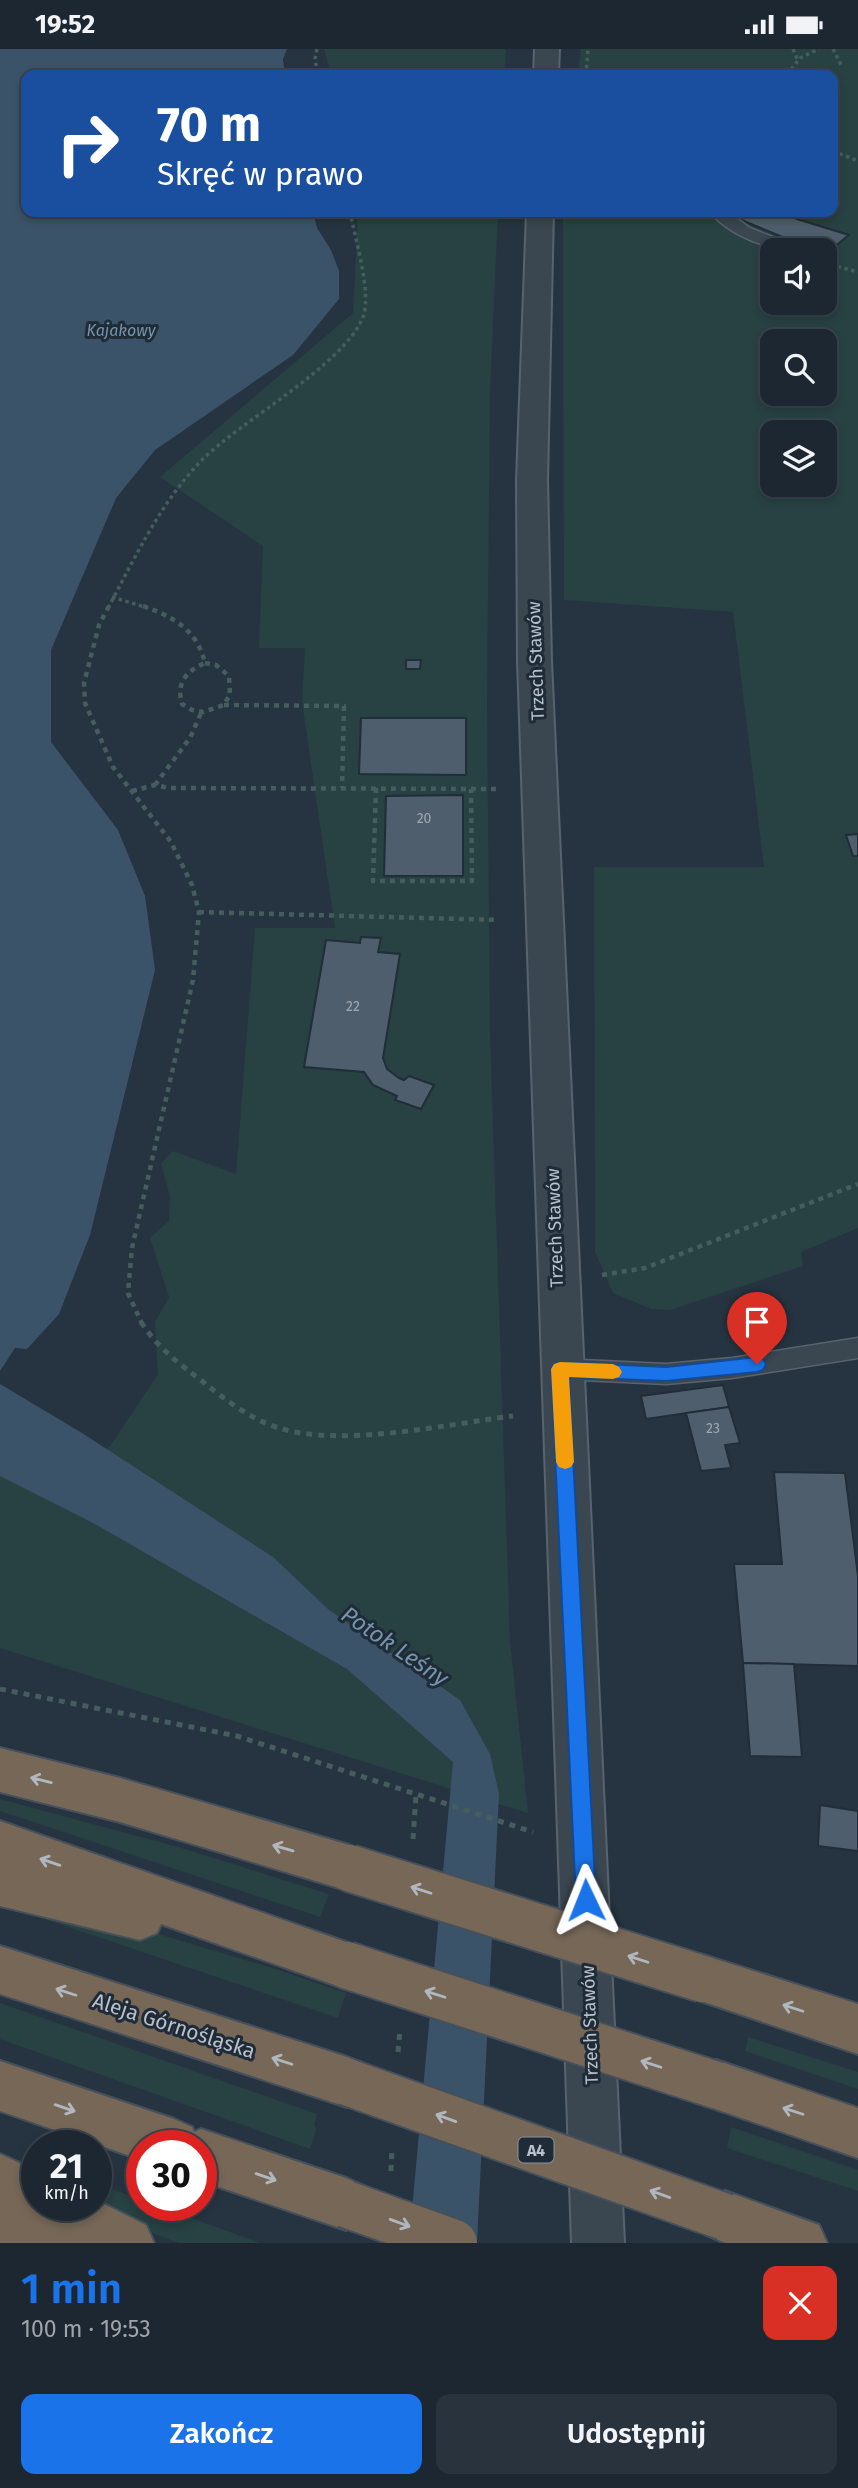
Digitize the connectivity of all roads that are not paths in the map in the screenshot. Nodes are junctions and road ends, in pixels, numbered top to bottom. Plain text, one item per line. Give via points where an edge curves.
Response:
1 (547, 49) edge
2 (546, 70) edge
3 (540, 217) edge
4 (725, 217) edge
5 (762, 238) edge
6 (858, 1348) edge
7 (560, 1369) junction
8 (0, 1770) edge
9 (0, 1845) edge
10 (0, 1883) edge
11 (346, 1965) junction
12 (0, 1970) edge
13 (858, 2029) edge
14 (0, 2086) edge
15 (130, 2130) edge
16 (858, 2133) edge
17 (217, 2160) edge
18 (0, 2180) edge
19 (21, 2190) edge
20 (83, 2221) edge
21 (0, 2228) edge
22 (43, 2243) edge
23 (128, 2243) edge
24 (454, 2243) edge
25 (598, 2243) edge
26 (801, 2243) edge

1 - 2 street
3 - 7 street, Trzech Stawów via 532,518
4 - 5 lane
6 - 7 lane via 732,1369 666,1374
7 - 25 street, Trzech Stawów
13 -> 8 highway, bridge via 349,1868 120,1800
11 -> 9 highway
10 - 11 highway
16 -> 11 highway, bridge
26 -> 12 highway, Aleja Górnośląska / A4, bridge via 347,2082
14 -> 15 highway
17 -> 24 highway, bridge
18 - 19 highway
20 - 23 highway
21 - 22 highway

